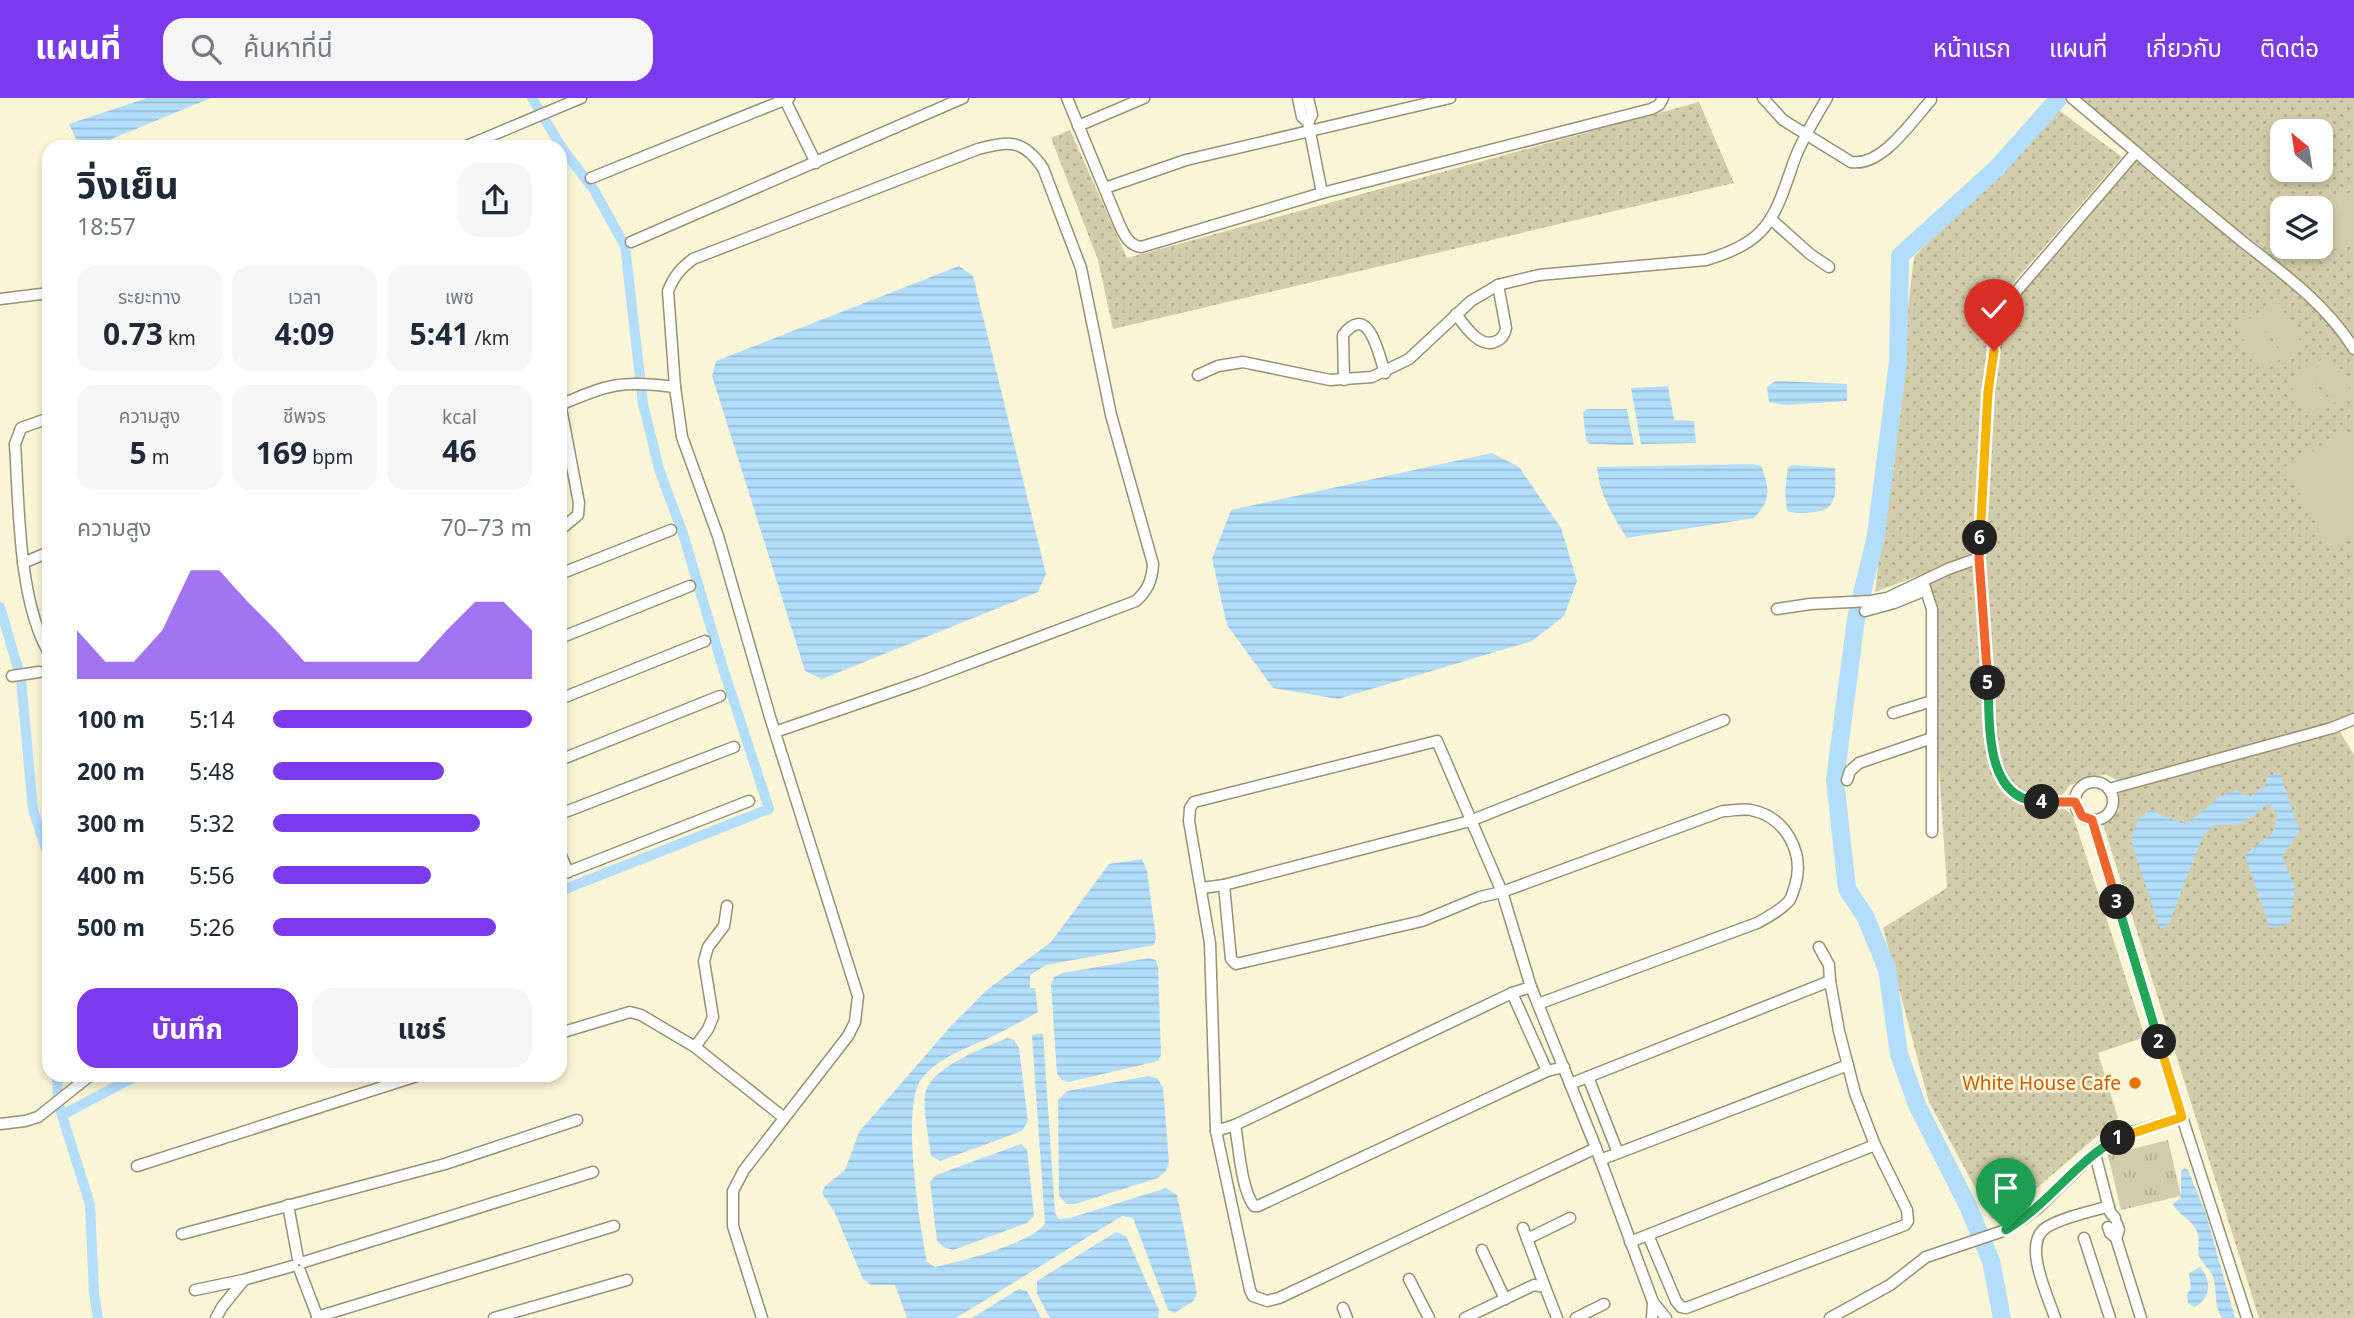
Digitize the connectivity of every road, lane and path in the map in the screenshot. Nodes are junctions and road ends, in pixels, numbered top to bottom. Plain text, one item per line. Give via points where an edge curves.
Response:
1 (581, 98) edge
2 (963, 98) edge
3 (1067, 98) edge
4 (1144, 98) edge
5 (1298, 98) edge
6 (1308, 98) edge
7 (1450, 98) edge
8 (1663, 98) edge
9 (1763, 98) edge
10 (1827, 98) edge
11 (786, 99) edge
12 (2074, 99) edge
13 (1931, 100) dead end
14 (1078, 126) junction
15 (1308, 127) junction
16 (1806, 136) junction
17 (482, 140) edge
18 (2136, 152) junction
19 (816, 163) junction
20 (591, 178) dead end
21 (1105, 188) junction
22 (1322, 192) junction
23 (1772, 219) junction
24 (631, 242) dead end
25 (1829, 267) dead end
26 (1498, 285) junction
27 (42, 294) edge
28 (0, 299) edge
29 (1456, 314) junction
30 (2354, 349) edge
31 (1385, 373) junction
32 (1198, 375) dead end
33 (1343, 380) junction
34 (675, 387) junction
35 (567, 401) edge
36 (42, 420) edge
37 (567, 440) edge
38 (567, 524) edge
39 (671, 530) dead end
40 (42, 555) edge
41 (1979, 558) junction
42 (23, 563) junction
43 (567, 570) edge
44 (690, 586) dead end
45 (1924, 586) junction
46 (1777, 609) dead end
47 (567, 635) edge
48 (42, 637) edge
49 (705, 641) dead end
50 (39, 673) dead end
51 (12, 676) dead end
52 (567, 696) edge
53 (720, 696) dead end
54 (1932, 701) junction
55 (1893, 713) dead end
56 (2354, 719) edge
57 (1724, 720) dead end
58 (775, 732) junction
59 (1931, 738) junction
60 (734, 747) dead end
61 (567, 757) edge
62 (1847, 780) dead end
63 (2109, 789) junction
64 (749, 801) dead end
65 (2075, 802) junction
66 (567, 811) edge
67 (2092, 820) junction
68 (1470, 821) junction
69 (1932, 832) dead end
70 (567, 873) edge
71 (1224, 885) junction
72 (1202, 888) junction
73 (1502, 892) junction
74 (727, 906) dead end
75 (1818, 947) dead end
76 (1830, 981) junction
77 (1531, 987) junction
78 (1512, 993) junction
79 (1538, 1004) junction
80 (567, 1031) edge
81 (695, 1047) junction
82 (1848, 1065) junction
83 (1564, 1067) junction
84 (1547, 1071) junction
85 (1588, 1077) junction
86 (82, 1082) edge
87 (398, 1082) edge
88 (1570, 1084) junction
89 (783, 1117) junction
90 (2182, 1117) junction
91 (577, 1120) dead end
92 (0, 1124) edge
93 (1235, 1125) junction
94 (1216, 1131) junction
95 (1875, 1145) junction
96 (1596, 1148) junction
97 (1618, 1153) junction
98 (2095, 1154) junction
99 (1600, 1160) junction
100 (137, 1166) dead end
101 (593, 1172) dead end
102 (288, 1205) junction
103 (1570, 1217) dead end
104 (2111, 1218) junction
105 (614, 1226) dead end
106 (1523, 1228) dead end
107 (182, 1234) dead end
108 (1648, 1235) junction
109 (2084, 1238) dead end
110 (1527, 1239) junction
111 (1630, 1242) junction
112 (1482, 1250) dead end
113 (299, 1264) junction
114 (1409, 1279) dead end
115 (243, 1280) junction
116 (627, 1280) dead end
117 (1545, 1287) junction
118 (195, 1290) dead end
119 (1506, 1299) junction
120 (1653, 1302) junction
121 (1604, 1304) dead end
122 (317, 1317) edge
123 (216, 1318) edge
124 (494, 1318) edge
125 (761, 1318) edge
126 (1429, 1318) edge
127 (1465, 1318) edge
128 (1557, 1318) edge
129 (1576, 1318) edge
130 (1652, 1318) edge
131 (1666, 1318) edge
132 (1830, 1318) edge
133 (2055, 1318) edge
134 (2110, 1318) edge
135 (2141, 1318) edge
136 (2247, 1318) edge

1 - 17 street
2 - 19 street
3 - 14 street
4 - 14 street
5 - 15 street
6 - 15 street via 1312,115
7 - 15 street
8 - 22 street via 1651,109
9 - 16 street
10 - 16 street
11 - 19 street
11 - 20 street
12 - 18 street
13 - 16 street via 1889,146 1866,162 1851,162
14 - 21 street
15 - 21 street via 1186,160
15 - 22 street
16 - 23 street
18 - 30 street via 2309,294
18 - 41 street via 2029,274 2008,300 2000,319 1988,390
19 - 24 street
21 - 22 street via 1126,239 1141,247
23 - 25 street
23 - 26 street via 1743,247 1706,260 1539,275
26 - 29 street
26 - 29 street via 1506,328 1495,342 1478,339
27 - 28 street
29 - 31 street via 1409,359
31 - 33 street
31 - 33 street via 1371,332 1357,325 1343,335
32 - 33 street via 1243,362
34 - 35 street via 627,383
34 - 58 street via 682,437 718,536
34 - 58 street via 668,290 677,272 693,259 978,149 1012,142 1034,155 1043,168 1081,268 1111,415 1153,564 1152,580 1136,601
36 - 42 street via 27,424 16,435
37 - 38 street via 579,503 578,515
39 - 43 street
40 - 42 street
41 - 45 street
41 - 65 street via 1992,751 1999,776 2014,793 2031,802
42 - 48 street
44 - 47 street
45 - 46 street via 1894,603
45 - 54 street via 1932,609
49 - 52 street
50 - 51 street
53 - 61 street
54 - 55 street
54 - 59 street
56 - 63 street
57 - 68 street
58 - 89 street via 858,996 848,1036
59 - 62 street via 1859,764
59 - 69 street
60 - 66 street
63 - 65 street via 2087,783
63 - 67 street via 2113,801 2109,813
64 - 70 street
65 - 67 street via 2082,816
67 - 90 street
68 - 71 street
68 - 72 street via 1437,741 1202,798 1194,802 1189,814
68 - 73 street
71 - 72 street
71 - 73 street via 1231,959 1236,964 1422,921
72 - 94 street via 1210,943
73 - 77 street
73 - 79 street via 1723,811 1750,810 1770,817 1787,832 1797,851 1799,874 1791,899 1774,914
74 - 81 street via 724,926 705,954 713,1017
75 - 76 street via 1829,965
76 - 82 street
76 - 85 street
77 - 78 street
77 - 79 street
78 - 84 street
78 - 93 street
79 - 83 street
80 - 81 street via 630,1012
81 - 89 street
82 - 95 street
82 - 97 street
83 - 84 street
83 - 88 street
84 - 93 street via 1258,1206 1246,1186
85 - 88 street
85 - 97 street
86 - 92 street via 38,1117
87 - 100 street
88 - 96 street
89 - 125 street via 744,1170 732,1198 733,1226
90 - 98 street via 2123,1135
90 - 136 street
91 - 102 street via 445,1164
93 - 94 street
94 - 96 street via 1250,1290 1258,1300 1266,1301
95 - 108 street
95 - 108 street via 1907,1210 1905,1225 1686,1308 1676,1301
96 - 99 street
97 - 99 street
98 - 104 street
98 - 132 street via 2038,1208 2006,1230 1926,1257 1890,1285
99 - 111 street
101 - 113 street
102 - 107 street
102 - 113 street
103 - 110 street
104 - 133 street via 2047,1227 2037,1237 2034,1252
104 - 135 street via 2119,1230 2116,1238
105 - 122 street
106 - 110 street
108 - 111 street
109 - 134 street
110 - 117 street
111 - 120 street
112 - 119 street
113 - 115 street
113 - 122 street
114 - 126 street
115 - 118 street
115 - 123 street
116 - 124 street
117 - 119 street via 1534,1285
117 - 128 street
119 - 127 street
120 - 130 street
120 - 131 street
121 - 129 street

